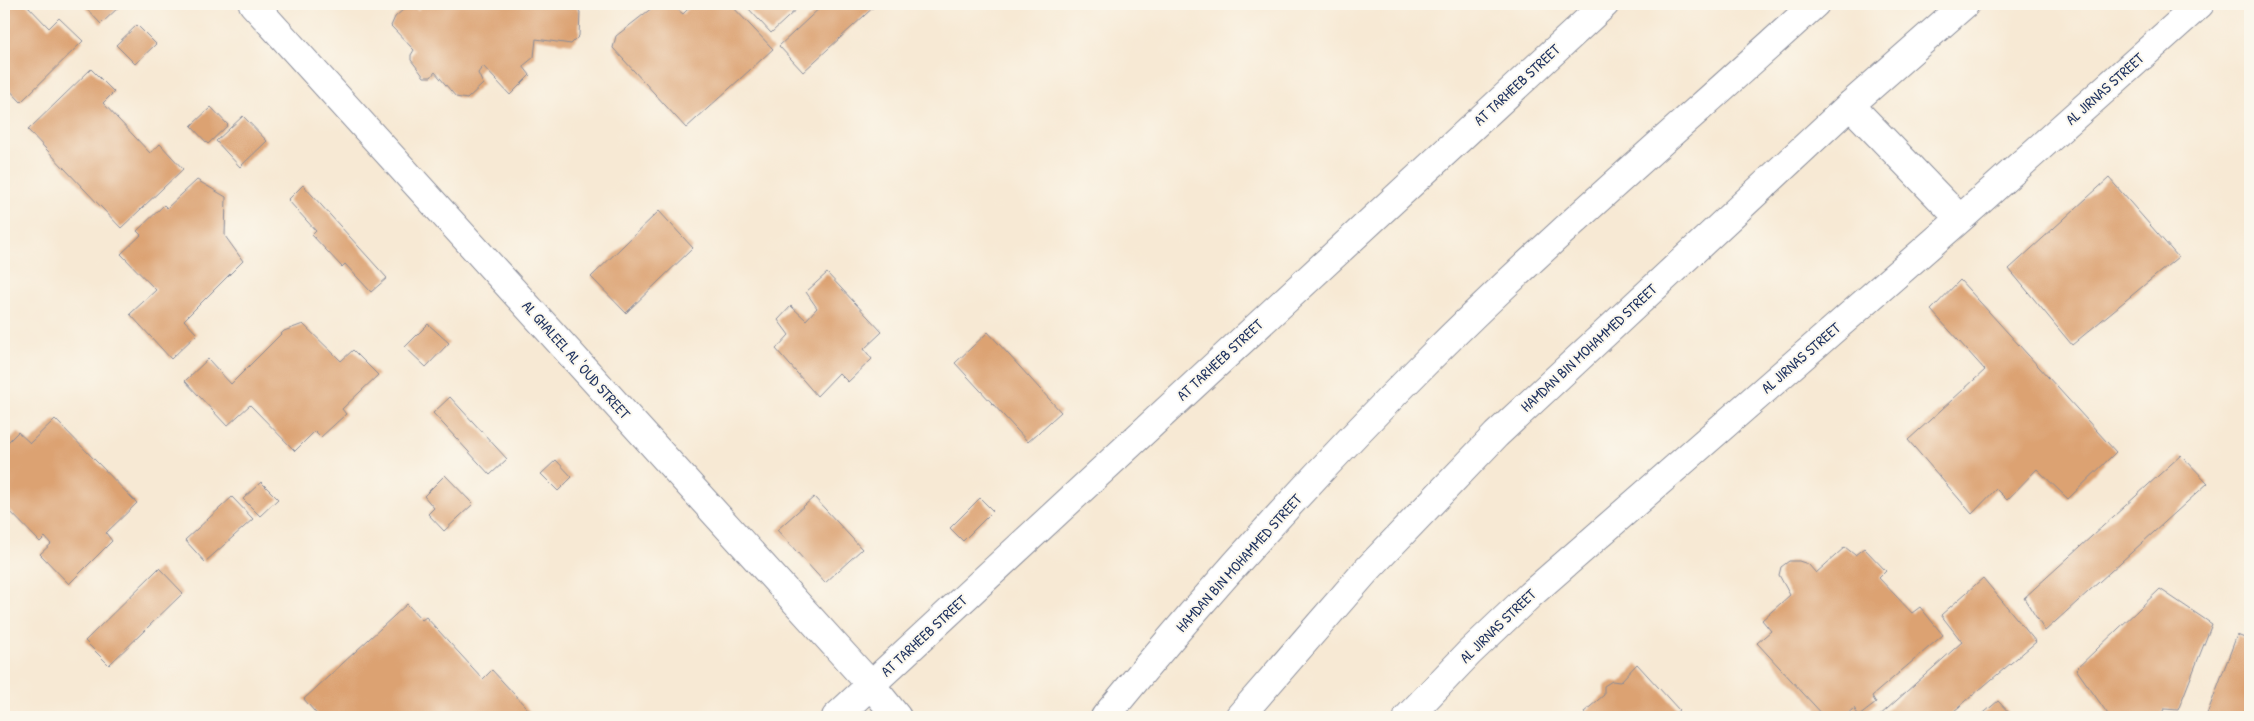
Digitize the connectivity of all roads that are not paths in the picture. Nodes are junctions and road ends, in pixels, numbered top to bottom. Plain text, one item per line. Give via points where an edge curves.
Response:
1 (254, 4) edge
2 (1605, 4) edge
3 (1816, 4) edge
4 (1965, 4) edge
5 (2200, 4) edge
6 (1850, 105) junction
7 (1960, 219) junction
8 (871, 685) junction
9 (836, 717) edge
10 (897, 717) edge
11 (1105, 717) edge
12 (1239, 717) edge
13 (1408, 717) edge

1 - 8 street, AL GHALEEL AL 'OUD STREET
2 - 8 street, AT TARHEEB STREET
3 - 11 street, HAMDAN BIN MOHAMMED STREET via 1617,182 1432,357 1295,500
4 - 6 street, HAMDAN BIN MOHAMMED STREET
5 - 7 street, AL JIRNAS STREET
6 - 7 street
6 - 12 street, HAMDAN BIN MOHAMMED STREET via 1496,435 1365,572
7 - 13 street, AL JIRNAS STREET via 1537,589
8 - 9 street, AT TARHEEB STREET
8 - 10 street, AL GHALEEL AL 'OUD STREET

